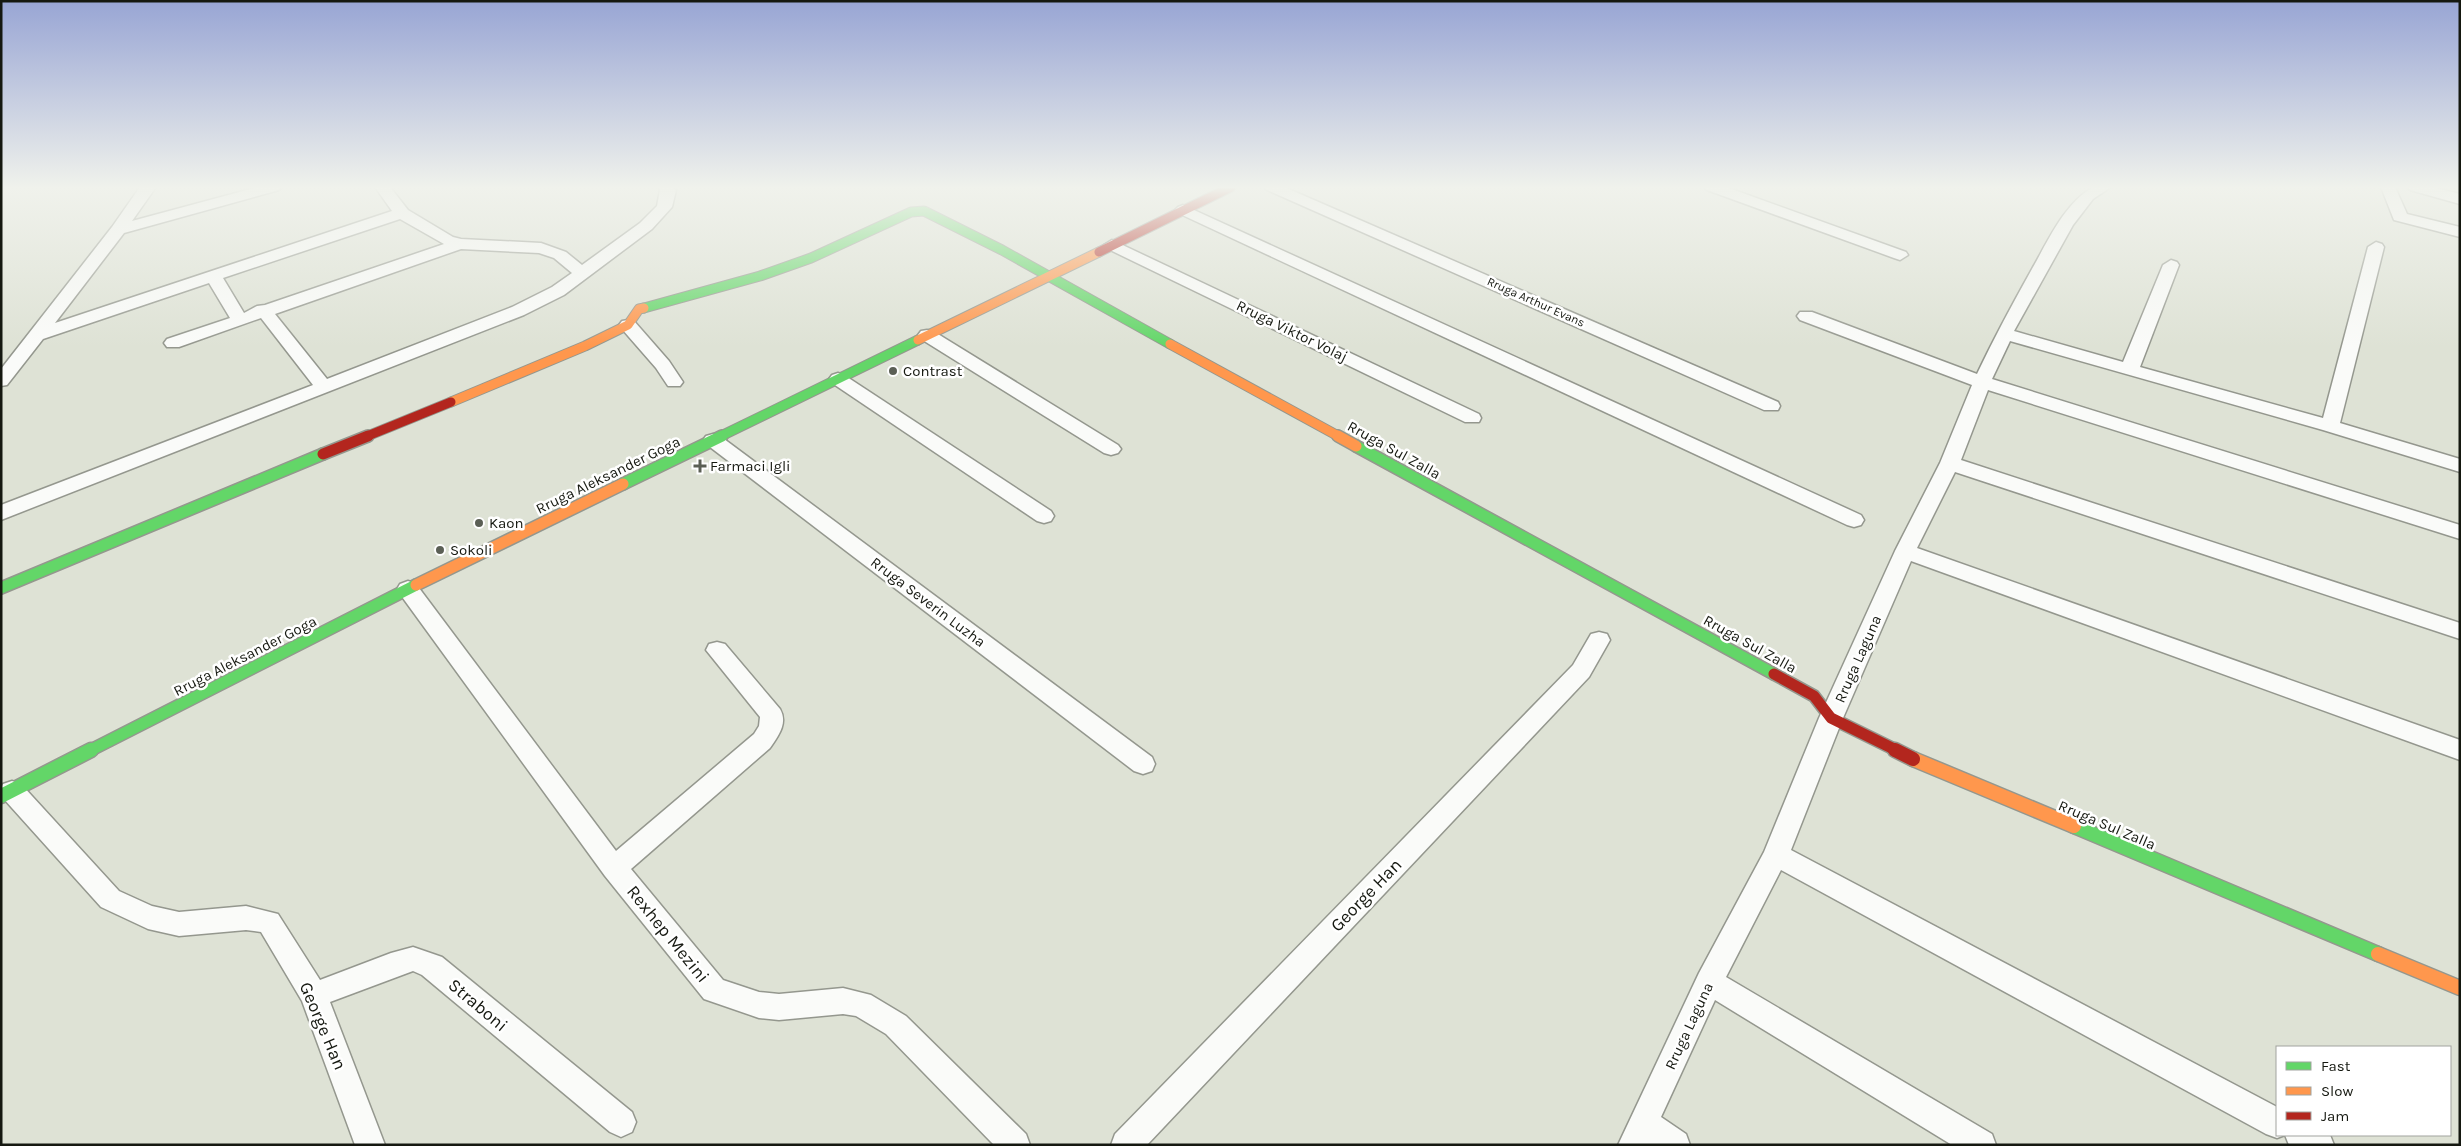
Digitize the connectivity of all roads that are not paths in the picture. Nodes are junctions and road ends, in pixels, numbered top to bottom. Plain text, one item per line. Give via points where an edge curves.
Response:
1 (110, 240) edge
2 (318, 240) edge
3 (448, 240) edge
4 (626, 240) edge
5 (851, 240) edge
6 (983, 240) edge
7 (1121, 240) edge
8 (1249, 240) edge
9 (1394, 240) edge
10 (1860, 240) edge
11 (2056, 240) edge
12 (460, 244) junction
13 (1112, 245) junction
14 (2376, 247) dead end
15 (1900, 255) dead end
16 (2171, 264) dead end
17 (582, 273) junction
18 (213, 275) junction
19 (1047, 277) junction
20 (263, 310) junction
21 (1806, 316) dead end
22 (240, 320) junction
23 (628, 326) junction
24 (2004, 334) junction
25 (37, 335) junction
26 (927, 335) junction
27 (174, 343) dead end
28 (2130, 368) junction
29 (838, 379) junction
30 (1, 381) edge
31 (674, 382) dead end
32 (1982, 382) junction
33 (324, 387) junction
34 (1771, 406) dead end
35 (1472, 418) dead end
36 (2330, 426) junction
37 (713, 440) junction
38 (1111, 449) dead end
39 (1950, 463) junction
40 (2460, 466) edge
41 (1, 514) edge
42 (1044, 516) dead end
43 (1854, 520) dead end
44 (2460, 532) edge
45 (1905, 551) junction
46 (1, 588) edge
47 (408, 589) junction
48 (2460, 631) edge
49 (1599, 640) dead end
50 (717, 650) dead end
51 (1831, 718) junction
52 (2460, 750) edge
53 (1143, 764) dead end
54 (6, 793) edge
55 (1776, 855) junction
56 (614, 868) junction
57 (1709, 982) junction
58 (2460, 988) edge
59 (314, 995) junction
60 (621, 1122) dead end
61 (2276, 1122) edge
62 (1638, 1133) edge
63 (2302, 1136) edge
64 (370, 1145) edge
65 (1015, 1145) edge
66 (1126, 1145) edge
67 (1675, 1145) edge
68 (1981, 1145) edge
69 (2319, 1145) edge

1 - 25 street
2 - 18 street
3 - 12 street
4 - 17 street
5 - 23 street, Rruga Sul Zalla via 760,276 639,309
6 - 19 street, Rruga Sul Zalla
7 - 13 street, Rruga Aleksander Goga
8 - 43 street
9 - 34 street, Rruga Arthur Evans
10 - 15 street
11 - 24 street, Rruga Laguna
12 - 17 street via 541,248 560,255
12 - 20 street
13 - 19 street, Rruga Aleksander Goga
13 - 35 street, Rruga Viktor Volaj
14 - 36 street
16 - 28 street
17 - 33 street via 558,291 518,311
18 - 22 street
18 - 25 street
19 - 26 street, Rruga Aleksander Goga
19 - 51 street, Rruga Sul Zalla via 1814,696
20 - 22 street
20 - 33 street
21 - 32 street
22 - 27 street
23 - 31 street
23 - 46 street
24 - 28 street
24 - 32 street, Rruga Laguna
25 - 30 street
26 - 29 street, Rruga Aleksander Goga
26 - 38 street
28 - 36 street
29 - 37 street, Rruga Aleksander Goga
29 - 42 street
32 - 39 street, Rruga Laguna
32 - 44 street
33 - 41 street
36 - 40 street
37 - 47 street, Rruga Aleksander Goga
37 - 53 street, Rruga Severin Luzha
39 - 45 street, Rruga Laguna
39 - 48 street
45 - 51 street, Rruga Laguna
45 - 52 street
47 - 54 street, Rruga Aleksander Goga
47 - 56 street, Rexhep Mezini
49 - 66 street, George Han via 1580,672
50 - 56 street via 772,715 771,728 762,741
51 - 55 street, Rruga Laguna
51 - 58 street, Rruga Sul Zalla via 1891,750
54 - 59 street, George Han via 110,899 148,917 179,924 246,918 269,922
55 - 57 street, Rruga Laguna
55 - 61 street
56 - 65 street, Rexhep Mezini via 714,990 759,1005 778,1007 843,1001 861,1004 880,1013 896,1025
57 - 62 street, Rruga Laguna
57 - 68 street
59 - 60 street, Straboni via 413,959 432,966
59 - 64 street, George Han
62 - 67 street
63 - 69 street

